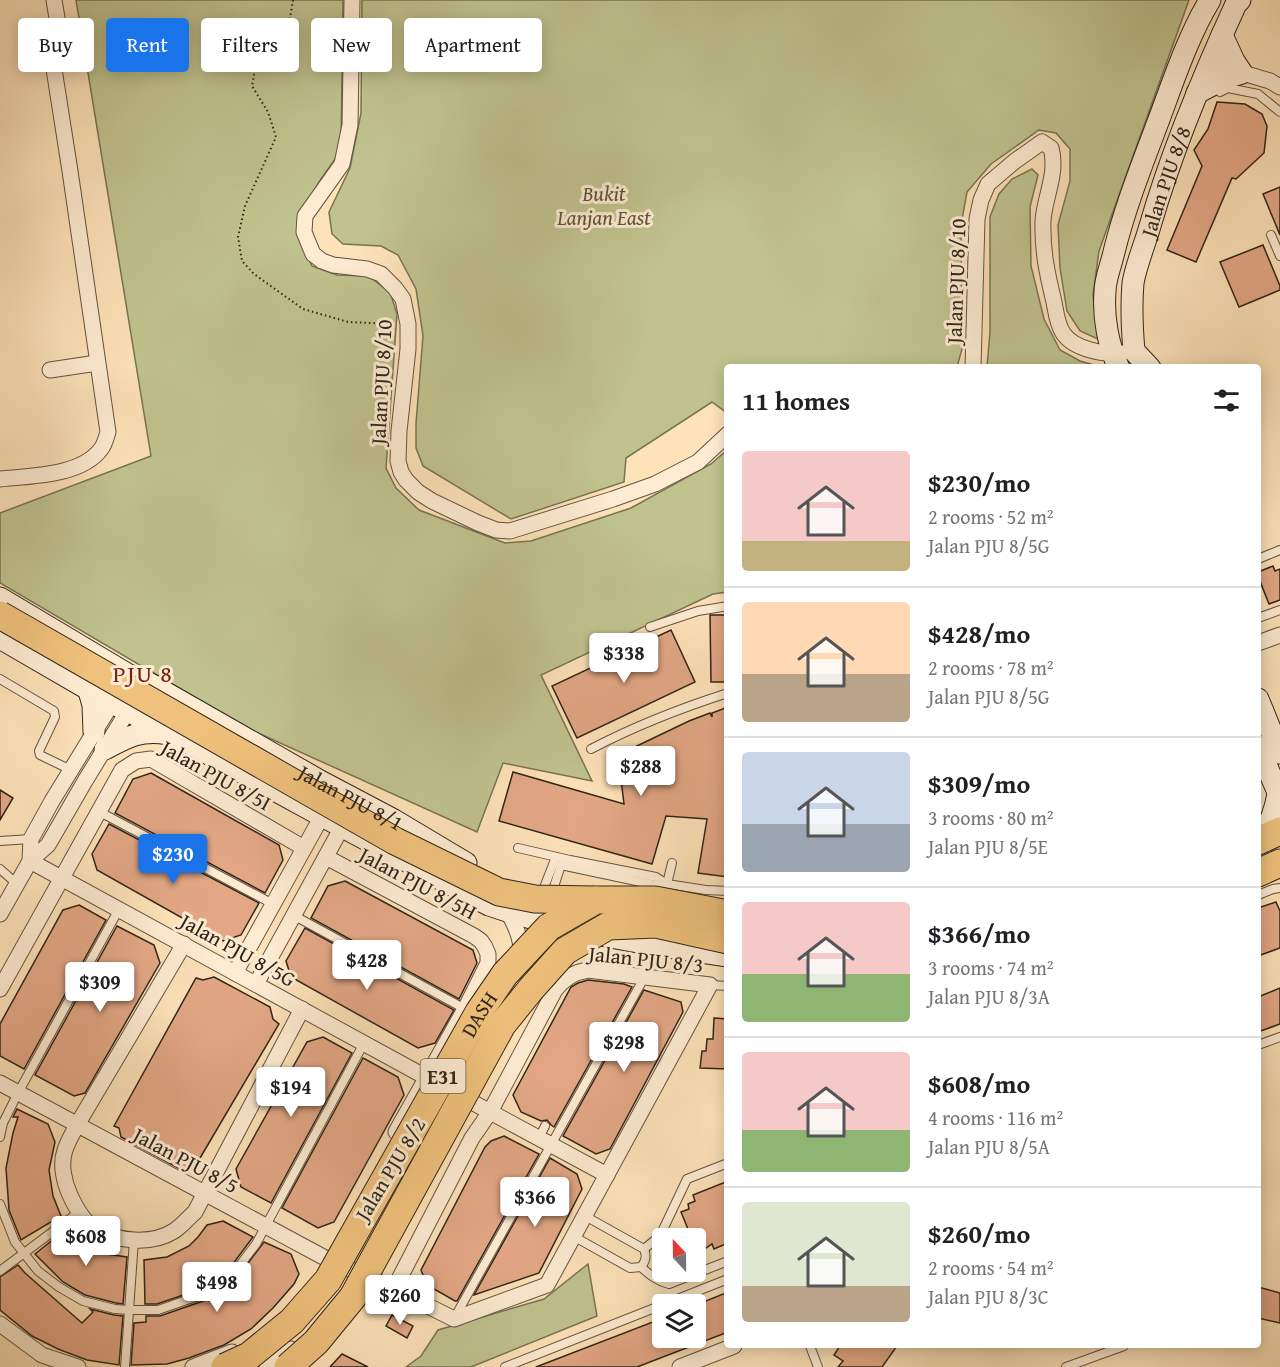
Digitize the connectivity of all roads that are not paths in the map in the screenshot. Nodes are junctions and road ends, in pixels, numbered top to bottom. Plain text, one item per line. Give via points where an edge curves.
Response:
1 (54, 0) edge
2 (352, 0) edge
3 (1240, 0) edge
4 (1205, 7) edge
5 (1222, 35) junction
6 (1209, 63) junction
7 (1242, 73) junction
8 (1280, 87) edge
9 (1199, 100) junction
10 (1280, 112) edge
11 (1159, 120) junction
12 (1271, 235) dead end
13 (1280, 256) edge
14 (1134, 351) junction
15 (1116, 361) edge
16 (97, 363) junction
17 (973, 364) edge
18 (1146, 364) edge
19 (50, 370) dead end
20 (724, 438) edge
21 (0, 479) edge
22 (1280, 550) edge
23 (1261, 558) edge
24 (0, 598) edge
25 (724, 607) edge
26 (1280, 610) edge
27 (0, 615) edge
28 (1261, 617) edge
29 (650, 627) dead end
30 (1280, 635) edge
31 (0, 638) edge
32 (1261, 642) edge
33 (0, 679) edge
34 (138, 679) junction
35 (89, 691) junction
36 (724, 694) edge
37 (1261, 706) edge
38 (120, 707) junction
39 (174, 735) junction
40 (99, 741) junction
41 (591, 749) dead end
42 (1261, 753) edge
43 (1280, 753) edge
44 (70, 770) junction
45 (1279, 795) edge
46 (98, 811) junction
47 (322, 816) junction
48 (342, 827) junction
49 (1268, 835) edge
50 (31, 839) junction
51 (0, 841) edge
52 (304, 848) junction
53 (518, 848) dead end
54 (326, 857) junction
55 (556, 857) junction
56 (30, 861) junction
57 (672, 863) dead end
58 (1280, 864) edge
59 (0, 868) edge
60 (1261, 872) edge
61 (63, 879) junction
62 (17, 884) junction
63 (667, 884) junction
64 (1280, 888) edge
65 (547, 891) junction
66 (724, 891) edge
67 (1261, 894) edge
68 (596, 900) junction
69 (273, 904) junction
70 (119, 909) junction
71 (508, 912) junction
72 (724, 913) edge
73 (0, 914) edge
74 (293, 915) junction
75 (583, 932) junction
76 (724, 932) edge
77 (724, 939) edge
78 (184, 944) junction
79 (724, 955) edge
80 (235, 973) junction
81 (644, 978) junction
82 (256, 984) junction
83 (710, 985) junction
84 (724, 986) edge
85 (0, 989) edge
86 (302, 1009) junction
87 (465, 1009) junction
88 (1280, 1037) edge
89 (364, 1043) junction
90 (1261, 1044) edge
91 (426, 1077) junction
92 (0, 1083) edge
93 (454, 1092) junction
94 (18, 1093) junction
95 (490, 1112) junction
96 (77, 1125) junction
97 (545, 1136) junction
98 (0, 1137) edge
99 (724, 1165) edge
100 (608, 1175) junction
101 (205, 1193) junction
102 (0, 1203) edge
103 (80, 1212) junction
104 (585, 1216) junction
105 (266, 1226) junction
106 (573, 1236) junction
107 (134, 1239) junction
108 (644, 1249) junction
109 (24, 1254) junction
110 (327, 1259) junction
111 (724, 1263) edge
112 (641, 1267) junction
113 (354, 1271) junction
114 (0, 1272) edge
115 (724, 1281) edge
116 (394, 1289) junction
117 (129, 1310) junction
118 (454, 1319) junction
119 (0, 1324) edge
120 (730, 1348) edge
121 (811, 1348) edge
122 (1118, 1348) edge
123 (697, 1364) edge
124 (78, 1367) edge
125 (125, 1367) edge
126 (193, 1367) edge
127 (225, 1367) edge
128 (267, 1367) edge
129 (288, 1367) edge
130 (504, 1367) edge
131 (680, 1367) edge
132 (818, 1367) edge
133 (1066, 1367) edge

1 - 16 street via 54,69
2 - 20 street, Jalan PJU 8/10 via 350,126 342,164 305,216 304,232 313,254 322,261 381,274 403,299 408,324 398,461 410,485 478,524 510,531 655,484 699,462
3 - 5 main road, Jalan PJU 8/8
4 - 6 main road via 1201,44
4 - 11 main road, Jalan PJU 8/8
5 - 6 main road, Jalan PJU 8/8
5 - 7 main road
6 - 7 street
6 - 9 main road, Jalan PJU 8/8
6 - 11 main road via 1190,76 1174,108
7 - 8 street
7 - 9 main road via 1226,78
9 - 10 lane via 1228,88 1258,94
9 - 14 main road, Jalan PJU 8/8 via 1155,207 1134,281
11 - 15 main road, Jalan PJU 8/8 via 1128,200 1105,291 1107,327
12 - 13 lane
14 - 15 street, Jalan PJU 8/10
14 - 18 main road
15 - 17 street, Jalan PJU 8/10 via 1076,344 1062,333 1043,252 1043,218 1054,162 1051,148 1042,142 987,184 981,200 977,219
16 - 19 street
16 - 21 street via 108,432 103,447 87,461 58,474
22 - 23 lane
24 - 34 main road, Jalan PJU 8/1
25 - 29 lane
26 - 28 lane
27 - 68 highway, bridge via 395,841 499,892 536,899
30 - 32 street
31 - 35 main road, Jalan PJU 8/1
33 - 44 lane via 54,711 40,755
34 - 38 street
34 - 65 main road, Jalan PJU 8/1 via 471,866 500,880
35 - 38 main road, Jalan PJU 8/1
35 - 40 main road
36 - 41 lane via 654,719
37 - 43 main road
38 - 39 main road, Jalan PJU 8/1
38 - 40 street
39 - 40 main road via 141,732
39 - 47 main road, Jalan PJU 8/1
40 - 44 street
40 - 56 street via 48,845
42 - 45 main road
44 - 50 street
45 - 49 main road
46 - 52 street, Jalan PJU 8/5I via 122,770 136,761 151,759
46 - 61 street, Jalan PJU 8/5I
46 - 69 lane
47 - 48 main road, Jalan PJU 8/1
47 - 52 street
48 - 54 street
48 - 71 main road, Jalan PJU 8/1
50 - 51 lane
50 - 56 street
52 - 69 street
53 - 55 lane
54 - 74 street
54 - 87 street, Jalan PJU 8/5H via 481,941 488,963
55 - 63 lane via 656,877
55 - 65 lane
56 - 61 street, Jalan PJU 8/5G
56 - 62 street
57 - 63 lane
58 - 60 highway
59 - 62 lane
61 - 70 street, Jalan PJU 8/5G
61 - 85 street, Jalan PJU 8/5I
62 - 73 street
63 - 65 lane via 655,885 561,865
63 - 66 lane
64 - 67 lane
65 - 76 main road, Jalan PJU 8/1 via 654,920
68 - 72 highway, DASH / E31, bridge via 655,900
68 - 127 highway, DASH / E31, bridge via 549,927 505,974 479,1012 328,1280 292,1321 249,1356
69 - 80 street
70 - 78 street, Jalan PJU 8/5G
70 - 94 lane
71 - 75 main road, Jalan PJU 8/1
71 - 93 street, Jalan PJU 8/2 via 522,945 520,968
74 - 82 street
74 - 87 lane
75 - 79 main road, Jalan PJU 8/1
75 - 93 street, Jalan PJU 8/2 via 549,948 540,958
77 - 129 highway, DASH / E31, bridge via 656,924 608,926 565,951 502,1025 353,1297 316,1342
78 - 80 street, Jalan PJU 8/5G
78 - 96 street
80 - 82 street, Jalan PJU 8/5G
81 - 83 street, Jalan PJU 8/3
81 - 95 street, Jalan PJU 8/3 via 588,970 560,983
81 - 97 lane
82 - 86 street, Jalan PJU 8/5G
83 - 84 lane
83 - 100 street, Jalan PJU 8/3
86 - 89 street, Jalan PJU 8/5G
86 - 101 street
87 - 91 street, Jalan PJU 8/5H
88 - 90 lane
89 - 91 street, Jalan PJU 8/5G
89 - 105 lane
91 - 93 street, Jalan PJU 8/5G
91 - 110 street, Jalan PJU 8/5H
92 - 94 street, Jalan PJU 8/5
93 - 95 street
93 - 113 street, Jalan PJU 8/2
94 - 96 street, Jalan PJU 8/5
94 - 98 lane
95 - 97 street
95 - 116 street, Jalan PJU 8/3 via 472,1138
96 - 101 street, Jalan PJU 8/5
96 - 103 street via 64,1150 63,1165 68,1192
97 - 100 street
97 - 118 lane
99 - 108 lane via 687,1179 660,1236
100 - 104 street, Jalan PJU 8/3
101 - 105 street, Jalan PJU 8/5
101 - 107 street via 195,1212 174,1231 145,1240
102 - 109 lane via 15,1242
103 - 107 street via 93,1227 109,1235
103 - 109 lane
104 - 106 street, Jalan PJU 8/3
104 - 108 lane
105 - 110 street, Jalan PJU 8/5
105 - 117 lane via 230,1278 204,1294 158,1310
106 - 112 lane via 630,1268
106 - 118 street, Jalan PJU 8/3 via 547,1285
107 - 117 lane
108 - 112 lane via 646,1259
109 - 114 lane
109 - 117 lane via 45,1277 83,1301
110 - 113 street, Jalan PJU 8/5
110 - 126 street, Jalan PJU 8/5H via 293,1306 242,1348
111 - 112 lane via 669,1284
113 - 116 street, Jalan PJU 8/5
113 - 128 street, Jalan PJU 8/2 via 324,1316
115 - 130 lane
116 - 118 street, Jalan PJU 8/5
117 - 125 lane
119 - 124 street via 42,1355
120 - 123 street
121 - 132 lane
122 - 133 lane
123 - 131 street

